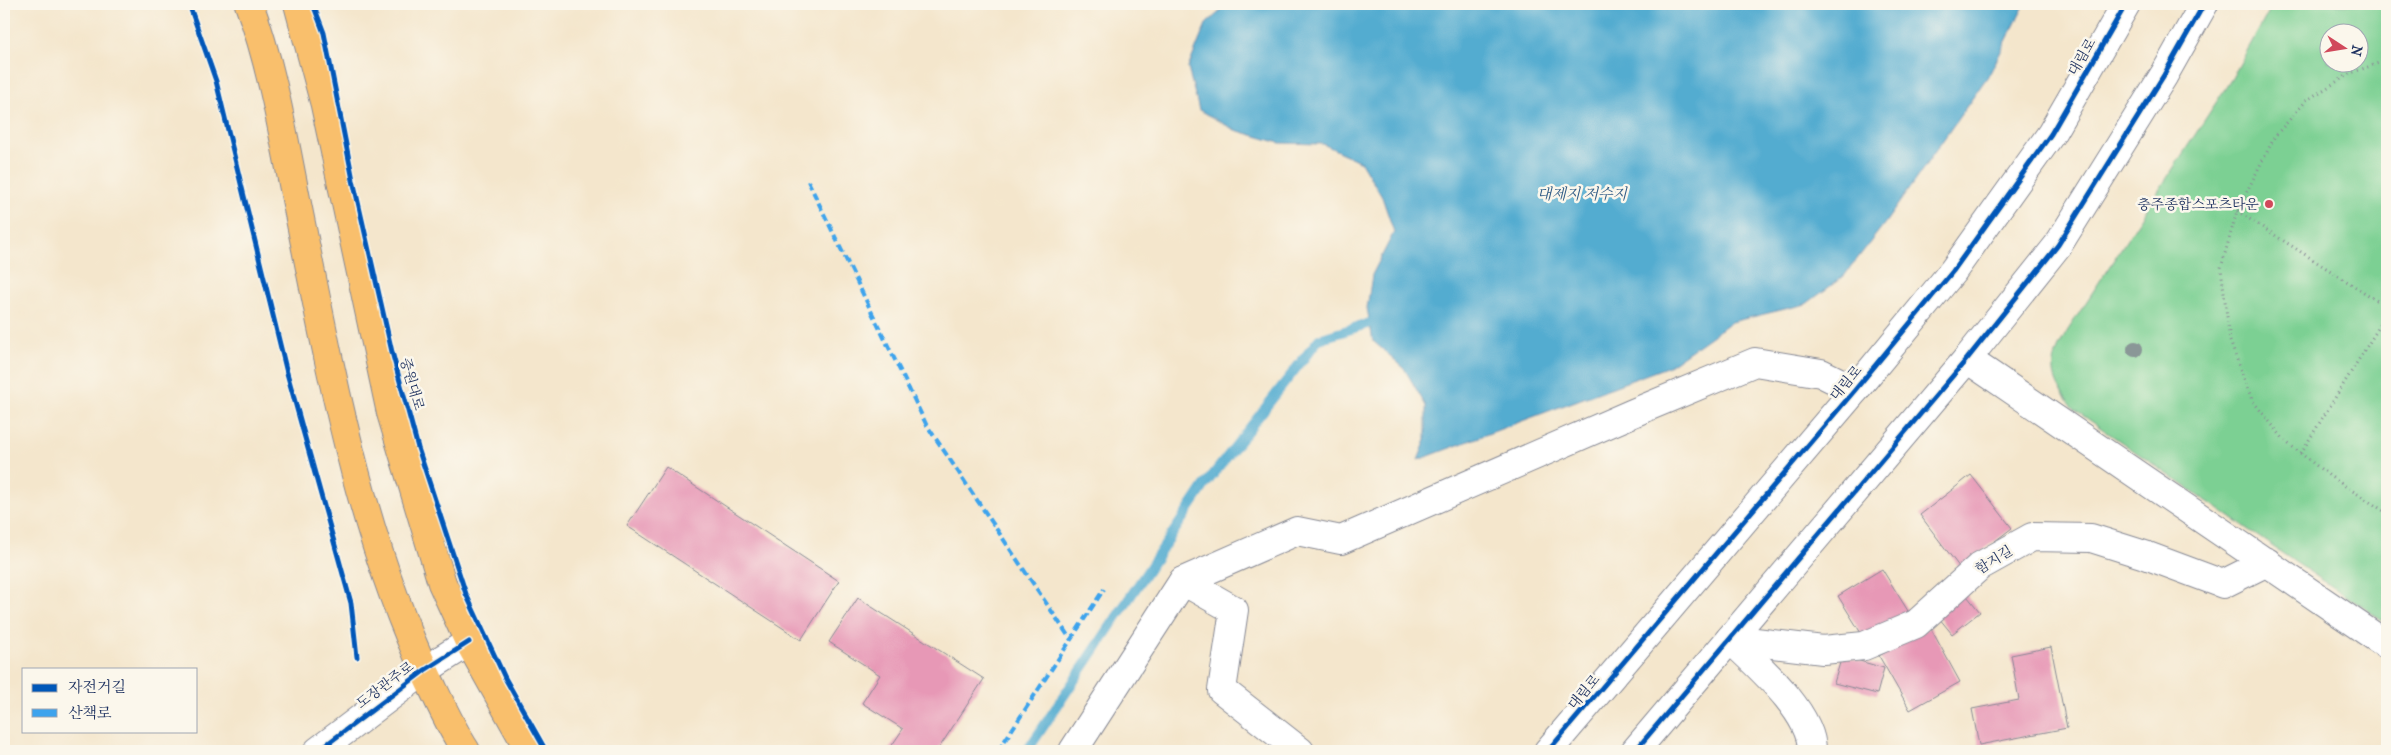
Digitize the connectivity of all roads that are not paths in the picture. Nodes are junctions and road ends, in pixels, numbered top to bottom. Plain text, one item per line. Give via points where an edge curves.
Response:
1 (249, 4) edge
2 (298, 4) edge
3 (2126, 4) edge
4 (2204, 4) edge
5 (1968, 360) junction
6 (1855, 390) junction
7 (2267, 562) junction
8 (1183, 581) junction
9 (1730, 639) junction
10 (469, 642) junction
11 (2387, 645) edge
12 (424, 670) junction
13 (318, 751) edge
14 (466, 751) edge
15 (530, 751) edge
16 (1072, 751) edge
17 (1300, 751) edge
18 (1548, 751) edge
19 (1635, 751) edge
20 (1812, 751) edge

1 - 12 main road via 274,90 316,300 355,470 380,557
2 - 10 main road, 중원대로 via 325,104 391,412 442,583
3 - 6 street, 대림로 via 2051,134 1953,271
4 - 5 street via 2159,84 2058,246
5 - 7 street
5 - 9 street
6 - 8 street via 1821,372 1756,362 1341,540 1297,531
6 - 18 street, 대림로
7 - 9 street, 함지길 via 2223,584 2091,538 2032,537 1980,566 1916,624 1864,646 1823,650
7 - 11 street
8 - 16 street
8 - 17 street via 1234,610 1222,690
9 - 19 street
9 - 20 street via 1782,689 1813,738
10 - 12 street, 도장관주로
10 - 15 main road, 중원대로
12 - 13 street, 도장관주로
12 - 14 main road

